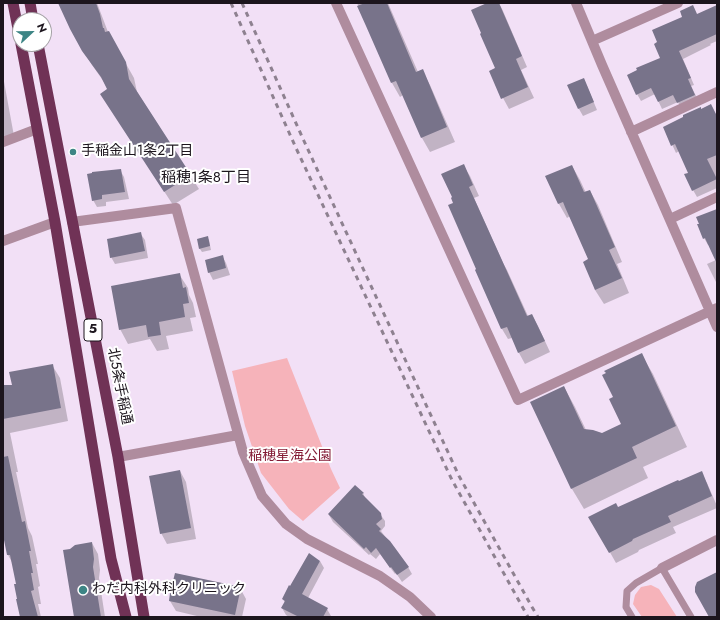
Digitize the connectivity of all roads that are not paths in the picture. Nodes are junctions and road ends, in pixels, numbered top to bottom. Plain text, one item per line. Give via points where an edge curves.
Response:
1 (336, 3) edge
2 (576, 3) edge
3 (678, 3) edge
4 (592, 41) junction
5 (23, 52) edge
6 (40, 52) edge
7 (717, 92) edge
8 (37, 129) junction
9 (631, 132) junction
10 (3, 142) edge
11 (717, 197) edge
12 (670, 219) junction
13 (55, 222) junction
14 (72, 222) junction
15 (3, 241) edge
16 (714, 309) edge
17 (717, 327) edge
18 (238, 435) junction
19 (118, 457) junction
20 (717, 540) edge
21 (662, 568) junction
22 (126, 617) edge
23 (144, 617) edge
24 (431, 617) edge
25 (632, 617) edge
26 (691, 617) edge

1 - 16 street via 518,400
2 - 4 street
3 - 4 street
4 - 9 street
5 - 8 highway, 5
6 - 14 highway, 北5条手稲通 / 5
7 - 9 street
8 - 10 street
8 - 13 highway, 5
9 - 12 street
11 - 12 street
12 - 16 street
13 - 15 street
13 - 22 highway, 5 via 111,559
14 - 18 street via 176,208
14 - 19 highway, 北5条手稲通 / 5
16 - 17 street
18 - 19 street
18 - 24 street via 262,496 286,524 307,539 380,576 410,597
19 - 23 highway, 北5条手稲通 / 5
20 - 21 street
21 - 25 lane via 636,582 627,592 626,607
21 - 26 lane

